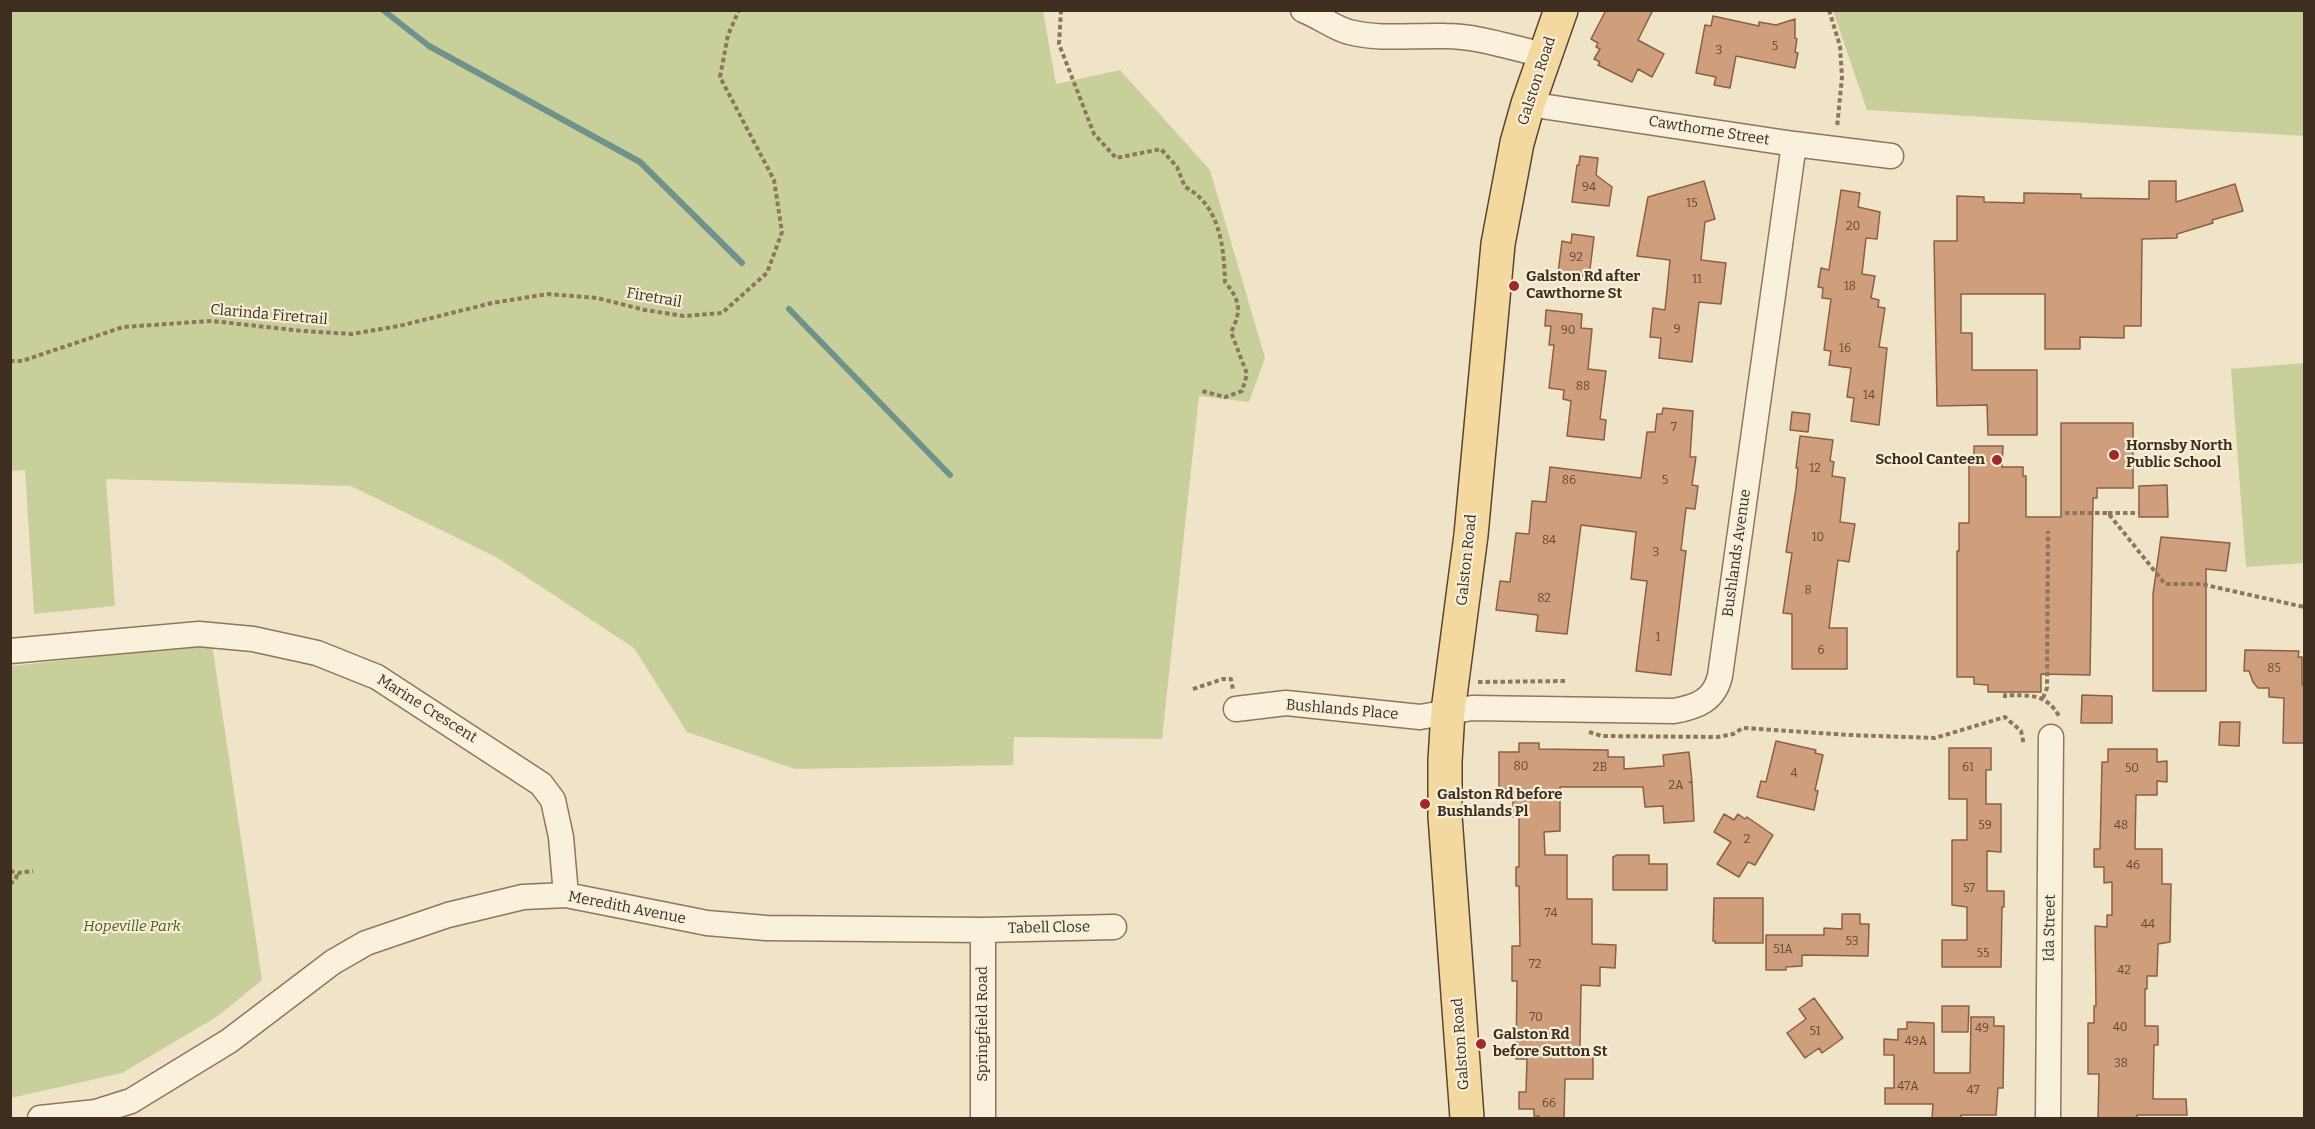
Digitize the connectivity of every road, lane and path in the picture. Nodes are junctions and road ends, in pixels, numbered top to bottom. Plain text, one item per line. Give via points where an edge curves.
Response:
1 (739, 10) edge
2 (1061, 10) edge
3 (1561, 10) edge
4 (1829, 10) edge
5 (1314, 12) edge
6 (1544, 55) junction
7 (1527, 104) junction
8 (1794, 144) junction
9 (1835, 149) junction
10 (1891, 156) dead end
11 (492, 303) joint
12 (10, 361) edge
13 (1202, 391) dead end
14 (2065, 513) dead end
15 (2108, 513) junction
16 (2139, 513) dead end
17 (2048, 531) dead end
18 (2304, 607) edge
19 (10, 651) edge
20 (1565, 681) dead end
21 (1475, 683) dead end
22 (1193, 689) dead end
23 (2005, 698) dead end
24 (2043, 699) junction
25 (1236, 709) joint
26 (1448, 711) junction
27 (1743, 728) dead end
28 (2056, 729) joint
29 (2024, 745) dead end
30 (33, 871) dead end
31 (10, 872) edge
32 (18, 873) junction
33 (10, 884) edge
34 (566, 895) junction
35 (1114, 927) dead end
36 (983, 930) junction
37 (40, 1119) edge
38 (983, 1119) edge
39 (1467, 1119) edge
40 (2048, 1119) edge

1 - 11 path, Firetrail via 728,34 720,77 774,180 782,232 767,273 722,313 684,316 597,298 548,294
2 - 13 path via 1059,44 1094,135 1116,158 1161,150 1177,167 1185,187 1200,195 1215,219 1224,254 1225,282 1236,296 1239,317 1231,332 1247,374 1242,391 1225,397
3 - 6 main road, Galston Road
4 - 9 path via 1840,46 1842,77
5 - 6 street via 1347,31 1391,38 1464,38
6 - 7 main road, Galston Road
7 - 8 street, Cawthorne Street
7 - 26 main road, Galston Road via 1498,244 1471,535
8 - 9 street, Cawthorne Street
8 - 26 street, Bushlands Avenue via 1720,676 1713,693 1697,706 1674,711
9 - 10 street, Cawthorne Street
11 - 12 path, Clarinda Firetrail via 352,334 212,321 123,327 22,361
14 - 15 path
15 - 16 path
15 - 18 path via 2165,584 2201,584
17 - 24 path via 2047,688
19 - 34 street, Marine Crescent via 199,634 253,639 317,653 377,677 541,784 553,800
20 - 21 path
22 - 25 path via 1231,679
23 - 24 path via 2005,694
24 - 28 path via 2055,710
25 - 26 street, Bushlands Place via 1286,703 1420,717
26 - 39 main road, Galston Road via 1445,816
27 - 29 path via 1935,738 2005,715 2021,731
28 - 40 street, Ida Street
30 - 32 path
31 - 32 path
32 - 33 path
34 - 36 street, Meredith Avenue via 707,923 766,928
34 - 37 street, Meredith Avenue via 523,897 448,915 366,943 333,962 229,1041 131,1101 96,1112
35 - 36 street, Tabell Close
36 - 38 street, Springfield Road

